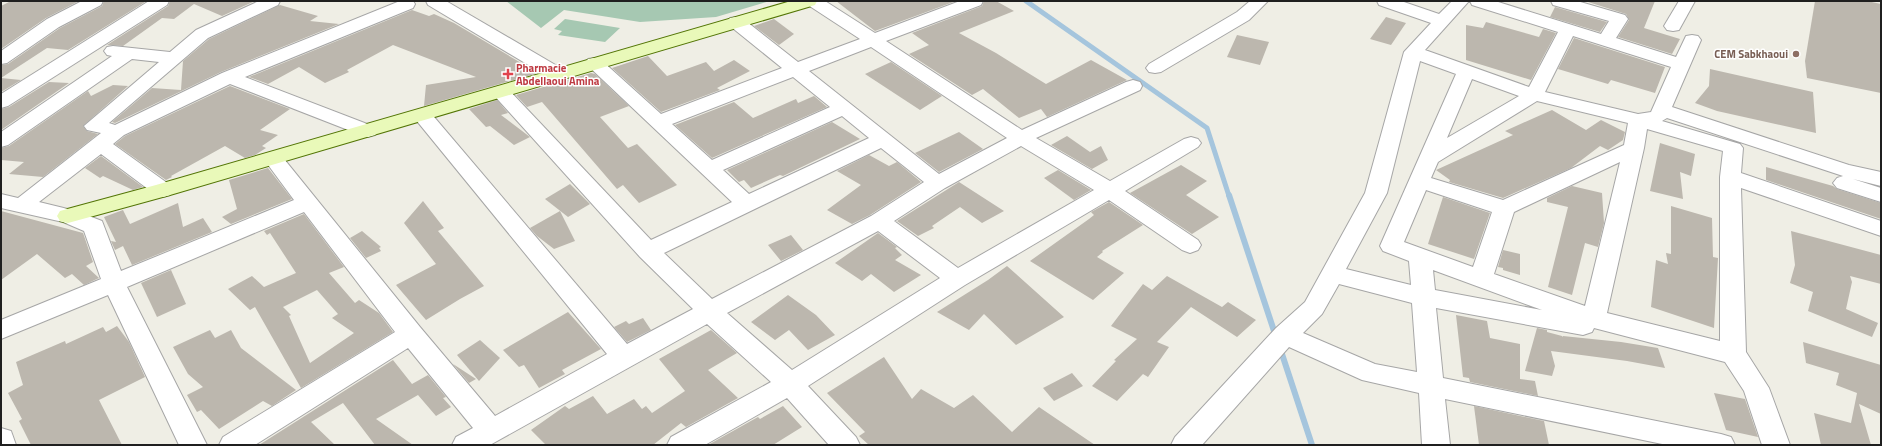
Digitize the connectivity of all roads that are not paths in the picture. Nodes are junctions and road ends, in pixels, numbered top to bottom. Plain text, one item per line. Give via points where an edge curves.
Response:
1 (84, 1) edge
2 (95, 1) edge
3 (161, 1) edge
4 (272, 1) edge
5 (387, 1) edge
6 (434, 1) edge
7 (809, 1) edge
8 (814, 1) edge
9 (975, 1) edge
10 (1260, 1) edge
11 (1386, 1) edge
12 (1461, 1) edge
13 (1478, 1) edge
14 (1559, 1) edge
15 (1687, 1) edge
16 (410, 3) edge
17 (1595, 6) edge
18 (1443, 21) junction
19 (736, 22) junction
20 (53, 23) junction
21 (1673, 26) dead end
22 (1568, 29) junction
23 (1692, 40) dead end
24 (874, 41) junction
25 (1606, 41) junction
26 (88, 48) junction
27 (1413, 52) junction
28 (128, 53) junction
29 (174, 58) junction
30 (1, 59) edge
31 (594, 63) junction
32 (1680, 64) junction
33 (1155, 68) dead end
34 (795, 70) junction
35 (1466, 72) junction
36 (557, 74) junction
37 (229, 77) junction
38 (1133, 86) dead end
39 (500, 92) junction
40 (1534, 95) junction
41 (1, 102) edge
42 (844, 108) junction
43 (1661, 110) junction
44 (422, 115) junction
45 (1638, 120) junction
46 (658, 122) junction
47 (117, 131) junction
48 (368, 131) junction
49 (1021, 138) junction
50 (883, 139) junction
51 (1, 141) edge
52 (1191, 143) dead end
53 (101, 144) junction
54 (1634, 148) junction
55 (1733, 148) junction
56 (274, 158) junction
57 (1429, 158) junction
58 (709, 169) junction
59 (1730, 178) junction
60 (1881, 178) edge
61 (1419, 181) junction
62 (938, 184) junction
63 (163, 190) junction
64 (1111, 191) junction
65 (1881, 195) edge
66 (309, 202) junction
67 (11, 204) edge
68 (747, 204) junction
69 (1504, 208) junction
70 (68, 216) junction
71 (879, 221) junction
72 (1881, 229) edge
73 (1190, 245) dead end
74 (648, 251) junction
75 (1420, 257) junction
76 (1332, 274) junction
77 (957, 279) junction
78 (1481, 279) junction
79 (114, 284) junction
80 (1424, 298) junction
81 (710, 312) junction
82 (1594, 319) junction
83 (1, 330) edge
84 (411, 334) junction
85 (1285, 335) junction
86 (1733, 354) junction
87 (624, 357) junction
88 (790, 384) junction
89 (1432, 386) junction
90 (1, 439) edge
91 (477, 440) edge
92 (2, 445) edge
93 (193, 445) edge
94 (233, 445) edge
95 (681, 445) edge
96 (846, 445) edge
97 (1185, 445) edge
98 (1436, 445) edge
99 (1721, 445) edge
100 (1776, 445) edge

1 - 20 street
2 - 20 street
3 - 26 street
4 - 29 street via 202,34
5 - 16 street
6 - 36 street
7 - 19 street
8 - 24 street
9 - 24 street
10 - 33 street via 1243,16
11 - 18 street
12 - 18 street
13 - 22 street
14 - 17 street
15 - 21 street
16 - 37 street
17 - 25 street via 1619,19
18 - 27 street
19 - 31 street
19 - 34 street
20 - 30 street
22 - 25 street
22 - 40 street
23 - 32 street
24 - 34 street
24 - 49 street
25 - 32 street
26 - 28 street
26 - 41 street
27 - 35 street
27 - 76 street via 1376,194
28 - 29 street
28 - 51 street
29 - 47 street via 94,126
31 - 36 street
31 - 46 street
32 - 43 street
34 - 42 street
34 - 46 street
35 - 40 street
35 - 57 street
36 - 39 street
37 - 47 street
37 - 48 street
38 - 49 street
39 - 44 street
39 - 74 street
40 - 45 street
40 - 57 street
42 - 50 street
42 - 58 street
43 - 45 street via 1659,116
43 - 60 street via 1844,170
44 - 48 street
44 - 87 street
45 - 54 street
45 - 55 street
46 - 58 street
47 - 53 street
48 - 56 street
49 - 62 street
49 - 64 street
50 - 62 street
50 - 68 street
52 - 64 street
53 - 63 street
53 - 67 street
54 - 69 street
54 - 82 street
55 - 59 street
55 - 65 street
56 - 63 street
56 - 66 street
57 - 61 street
58 - 68 street
59 - 72 street
59 - 86 street
61 - 69 street
61 - 75 street via 1391,246
62 - 71 street
63 - 70 street
64 - 73 street
64 - 77 street
66 - 79 street
66 - 84 street
67 - 70 street
68 - 74 street
69 - 78 street
70 - 79 street via 94,226
71 - 77 street
71 - 81 street
74 - 81 street
75 - 78 street
75 - 80 street
76 - 80 street
76 - 85 street via 1314,308
77 - 88 street
78 - 82 street
79 - 83 street
79 - 93 street
80 - 86 street
80 - 89 street
81 - 87 street
81 - 88 street
82 - 86 street
84 - 91 street
84 - 94 street
85 - 89 street via 1371,373
85 - 97 street
86 - 100 street via 1756,388
87 - 91 street
88 - 95 street
88 - 96 street
89 - 98 street
89 - 99 street
90 - 92 street

